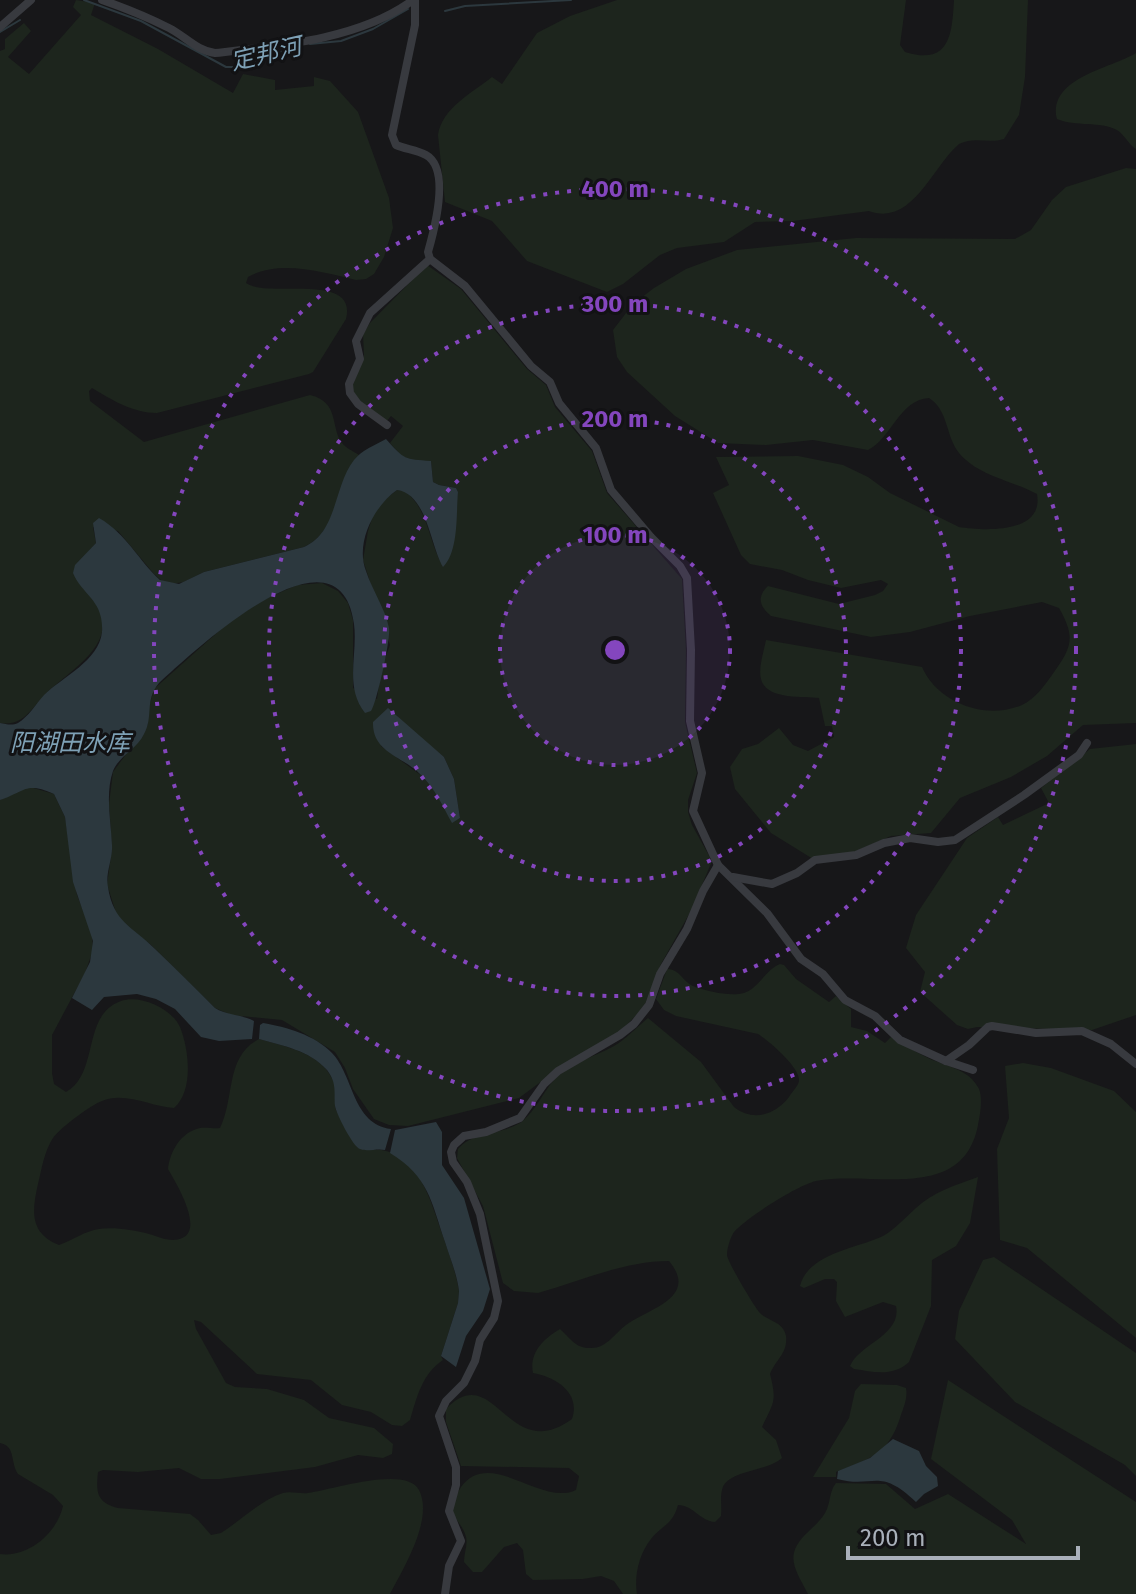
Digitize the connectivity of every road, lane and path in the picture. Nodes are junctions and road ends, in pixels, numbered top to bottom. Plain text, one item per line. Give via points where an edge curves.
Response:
1 (31, 0) edge
2 (102, 0) edge
3 (414, 0) edge
4 (0, 27) edge
5 (430, 259) junction
6 (387, 425) dead end
7 (1087, 743) dead end
8 (718, 865) junction
9 (728, 876) junction
10 (946, 1061) junction
11 (1136, 1064) edge
12 (973, 1070) dead end
13 (445, 1594) edge

1 - 4 street
2 - 3 street via 215,53 367,27
3 - 5 street via 415,25 392,135 396,145 425,154 433,163 440,205
5 - 6 street via 370,313 356,341 360,359 350,393
5 - 8 street via 465,286 550,382 559,403 596,448 611,490 687,578 690,721 702,773 693,811
7 - 9 street via 1079,755 955,840 884,843 856,855 815,860 772,884
8 - 9 street
8 - 13 street via 649,1005 634,1024 558,1071 520,1118 464,1136 454,1145 453,1162 480,1214 498,1301 464,1383 439,1416 456,1467 449,1511 461,1541 449,1566
9 - 10 street via 845,1000 870,1012 900,1040
10 - 11 street via 992,1026 1036,1033 1082,1031 1111,1044
10 - 12 street

